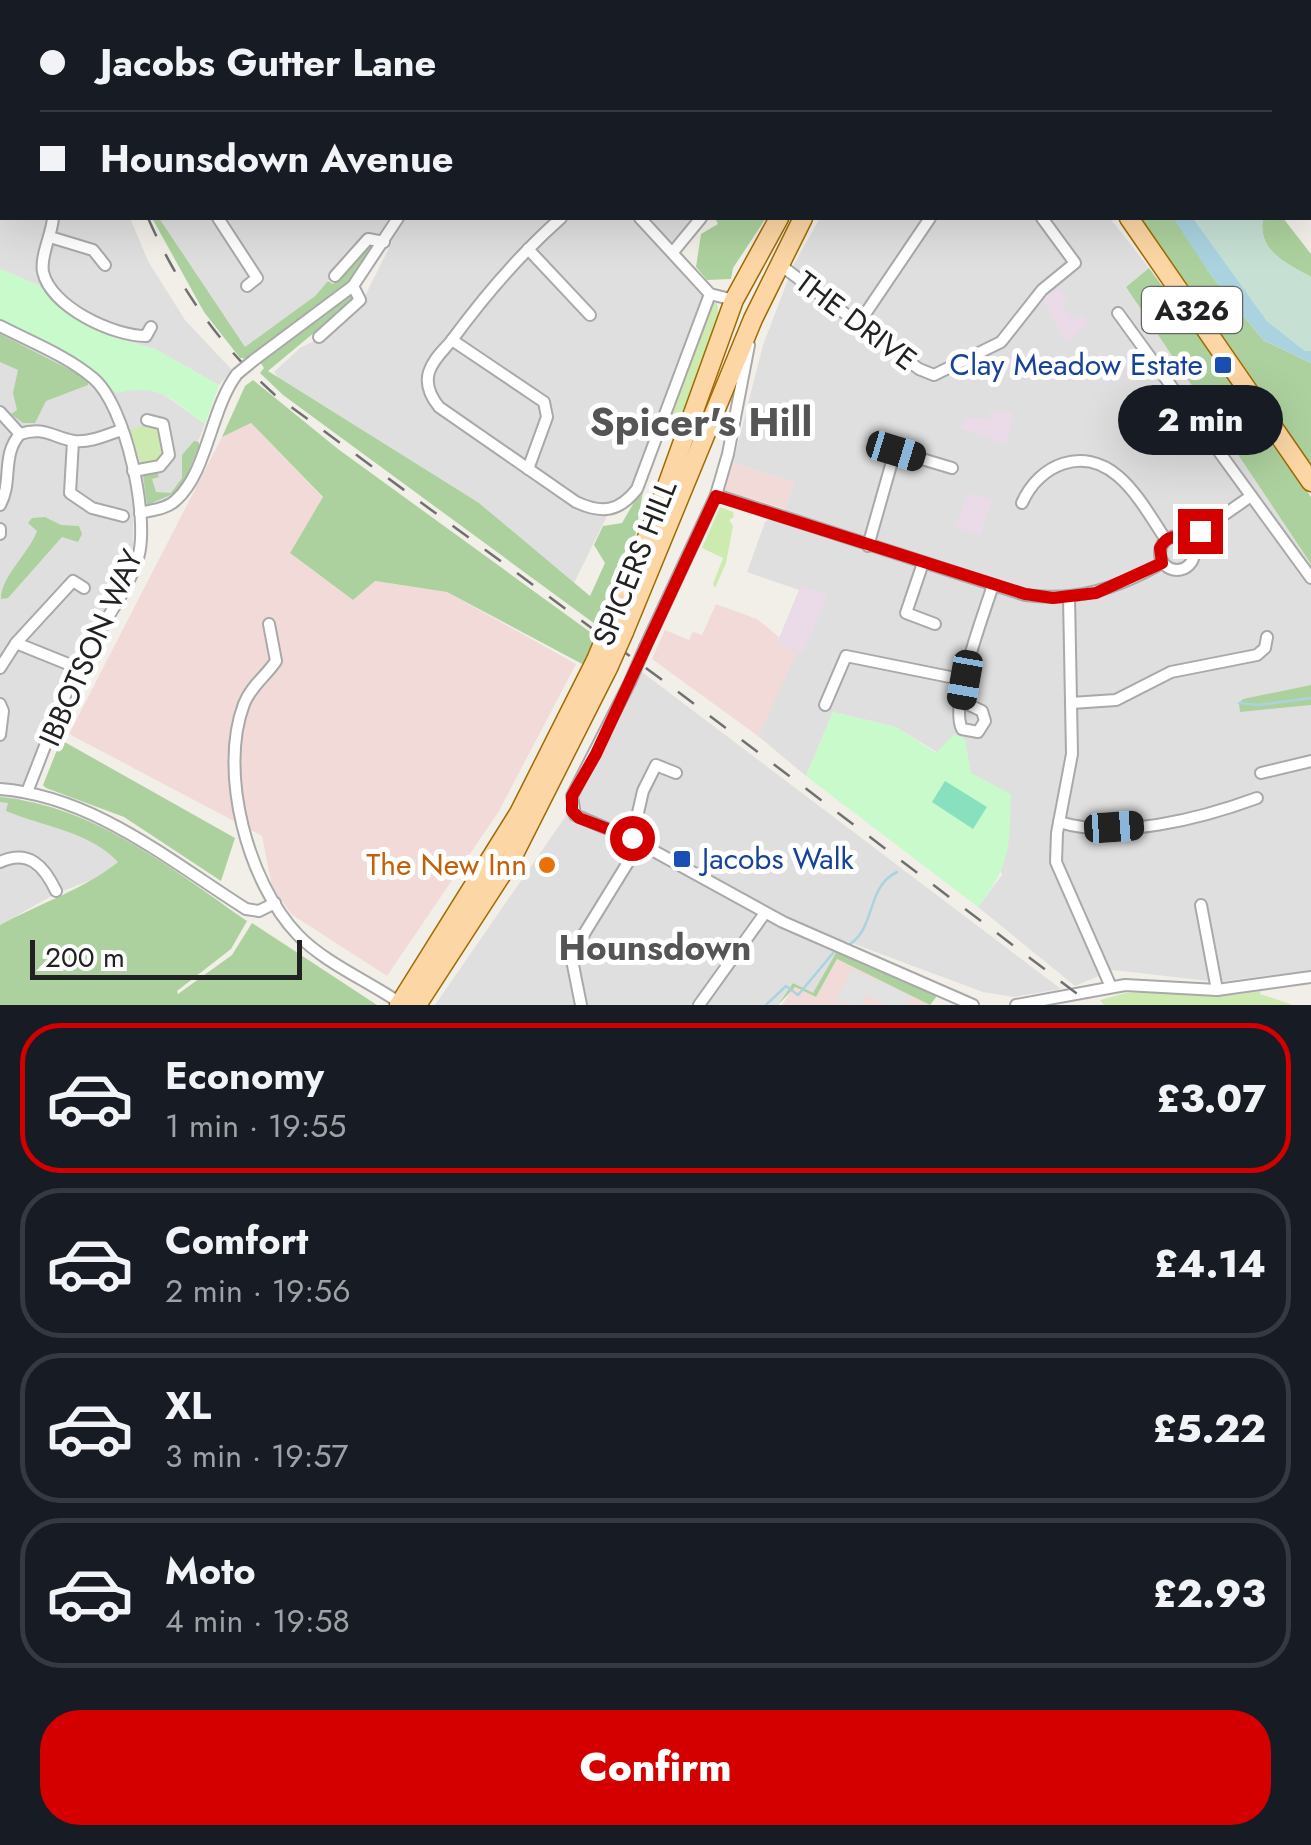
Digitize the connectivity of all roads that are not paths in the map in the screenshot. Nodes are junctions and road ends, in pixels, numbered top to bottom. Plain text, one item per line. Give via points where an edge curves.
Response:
1 (53, 220) edge
2 (219, 220) edge
3 (397, 220) edge
4 (559, 220) edge
5 (642, 220) edge
6 (699, 220) edge
7 (778, 220) edge
8 (803, 220) edge
9 (929, 220) edge
10 (1043, 220) edge
11 (1130, 220) edge
12 (50, 237) junction
13 (384, 242) junction
14 (528, 250) junction
15 (673, 252) junction
16 (779, 264) junction
17 (105, 265) dead end
18 (268, 269) dead end
19 (335, 276) dead end
20 (353, 286) junction
21 (710, 294) junction
22 (734, 300) junction
23 (1118, 313) dead end
24 (590, 315) dead end
25 (753, 320) junction
26 (860, 323) junction
27 (0, 326) edge
28 (151, 327) dead end
29 (319, 337) dead end
30 (452, 340) junction
31 (1, 413) edge
32 (146, 420) dead end
33 (122, 430) junction
34 (20, 434) junction
35 (72, 441) junction
36 (528, 468) junction
37 (952, 468) dead end
38 (133, 471) junction
39 (1311, 482) edge
40 (716, 496) junction
41 (1251, 496) junction
42 (1022, 503) dead end
43 (0, 505) edge
44 (140, 514) junction
45 (123, 516) dead end
46 (1166, 540) junction
47 (1188, 540) junction
48 (868, 546) junction
49 (924, 563) junction
50 (1162, 563) junction
51 (1311, 578) edge
52 (993, 585) junction
53 (84, 588) dead end
54 (1069, 597) junction
55 (270, 624) dead end
56 (935, 624) dead end
57 (618, 628) junction
58 (1267, 637) dead end
59 (16, 643) junction
60 (1236, 643) dead end
61 (1238, 658) junction
62 (0, 668) edge
63 (78, 668) junction
64 (965, 680) junction
65 (961, 701) dead end
66 (1070, 703) junction
67 (0, 704) edge
68 (824, 705) dead end
69 (0, 735) edge
70 (14, 739) dead end
71 (1311, 762) edge
72 (1261, 772) dead end
73 (676, 773) dead end
74 (0, 789) edge
75 (27, 792) junction
76 (1257, 798) dead end
77 (1059, 822) junction
78 (636, 841) junction
79 (0, 862) edge
80 (56, 891) dead end
81 (275, 903) junction
82 (1201, 905) dead end
83 (765, 913) junction
84 (1311, 977) edge
85 (1111, 987) junction
86 (1217, 990) junction
87 (405, 1004) edge
88 (581, 1005) edge
89 (699, 1005) edge
90 (974, 1005) edge
91 (1016, 1005) edge

1 - 12 street
2 - 18 street via 252,282
3 - 13 street
4 - 14 street
5 - 15 street
6 - 15 street
7 - 22 main road, SPICERS HILL
8 - 16 main road, SPICERS HILL
9 - 26 street
10 - 26 street, THE DRIVE via 1075,264 1042,290 994,348 930,375
11 - 39 main road, A326
12 - 17 street via 93,250
12 - 28 street via 44,276 66,302 109,331 146,336
13 - 19 street via 368,240
13 - 20 street
14 - 24 street
14 - 30 street
15 - 21 street
16 - 25 main road, SPICERS HILL
16 - 26 street, THE DRIVE
20 - 29 street via 360,300
20 - 44 street, bridge via 237,374 190,482 174,503
21 - 22 street
21 - 36 street via 628,501 594,510
22 - 57 main road, SPICERS HILL
23 - 41 street
25 - 40 street, SPICERS HILL
25 - 57 main road, SPICERS HILL
27 - 33 street, IBBOTSON WAY via 93,378
30 - 36 street via 544,402 547,417
30 - 36 street via 428,373 431,397
31 - 34 street
32 - 38 street via 163,424 166,462
33 - 35 street
33 - 38 street, IBBOTSON WAY
34 - 35 street via 46,430
34 - 43 street via 9,452
35 - 45 street via 70,493 92,508
37 - 48 street via 896,451
38 - 44 street, IBBOTSON WAY
40 - 48 street
40 - 78 street, SPICERS HILL, bridge via 572,796 579,818
41 - 47 street
41 - 51 street
42 - 46 street via 1044,472 1084,460 1124,481
44 - 63 street, IBBOTSON WAY via 138,558
46 - 47 street
46 - 50 street
47 - 50 street via 1194,556 1188,566 1178,571
48 - 49 street
49 - 52 street
49 - 56 street via 906,613
50 - 54 street via 1112,588
52 - 54 street
52 - 64 street
53 - 59 street via 73,581
54 - 66 street
55 - 81 street via 276,661 246,698 234,764 238,810
57 - 87 main road, SPICERS HILL, bridge via 475,919
58 - 61 street via 1262,652
59 - 62 street
59 - 63 street
60 - 61 street
61 - 66 street via 1171,672 1120,699
63 - 75 street, IBBOTSON WAY
64 - 65 street
64 - 68 street via 846,656
66 - 77 street via 1071,768
67 - 69 street
69 - 70 street
71 - 72 street
73 - 78 street via 656,766 644,791
74 - 75 street
75 - 81 street via 118,826 246,909
76 - 77 street via 1169,822 1086,828
77 - 85 street via 1059,872
78 - 83 street
78 - 88 street via 572,954
79 - 80 street via 18,856 35,861
81 - 87 street via 309,945
82 - 86 street
83 - 89 street
83 - 90 street
84 - 86 street
85 - 86 street
85 - 91 street

